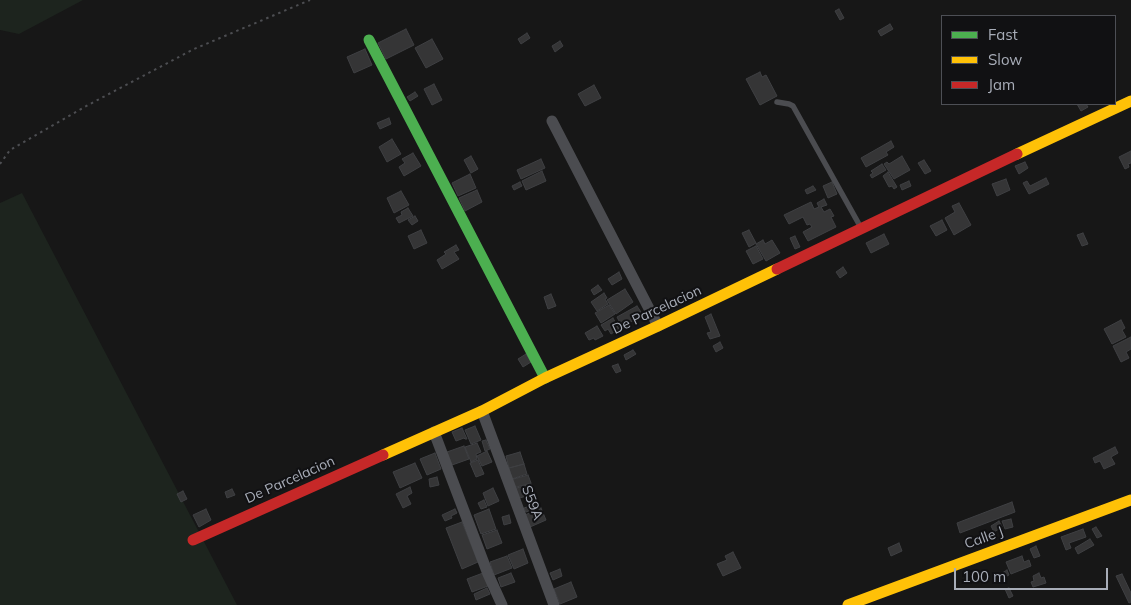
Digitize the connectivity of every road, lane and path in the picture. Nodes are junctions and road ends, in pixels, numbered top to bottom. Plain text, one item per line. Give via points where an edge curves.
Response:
1 (310, 0) edge
2 (369, 40) dead end
3 (1131, 101) edge
4 (777, 102) dead end
5 (552, 121) dead end
6 (0, 164) edge
7 (862, 228) junction
8 (658, 326) junction
9 (546, 378) junction
10 (482, 411) junction
11 (434, 432) junction
12 (1131, 500) edge
13 (193, 540) dead end
14 (502, 605) edge
15 (554, 605) edge
16 (848, 605) edge

1 - 6 path via 194,49 90,104 10,150
2 - 9 street
3 - 7 street, De Parcelacion
4 - 7 lane via 794,106
5 - 8 street
7 - 8 street, De Parcelacion
8 - 9 street, De Parcelacion
9 - 10 street, De Parcelacion
10 - 11 street, De Parcelacion
10 - 15 street, S59A
11 - 13 street, De Parcelacion
11 - 14 street
12 - 16 street, Calle J

